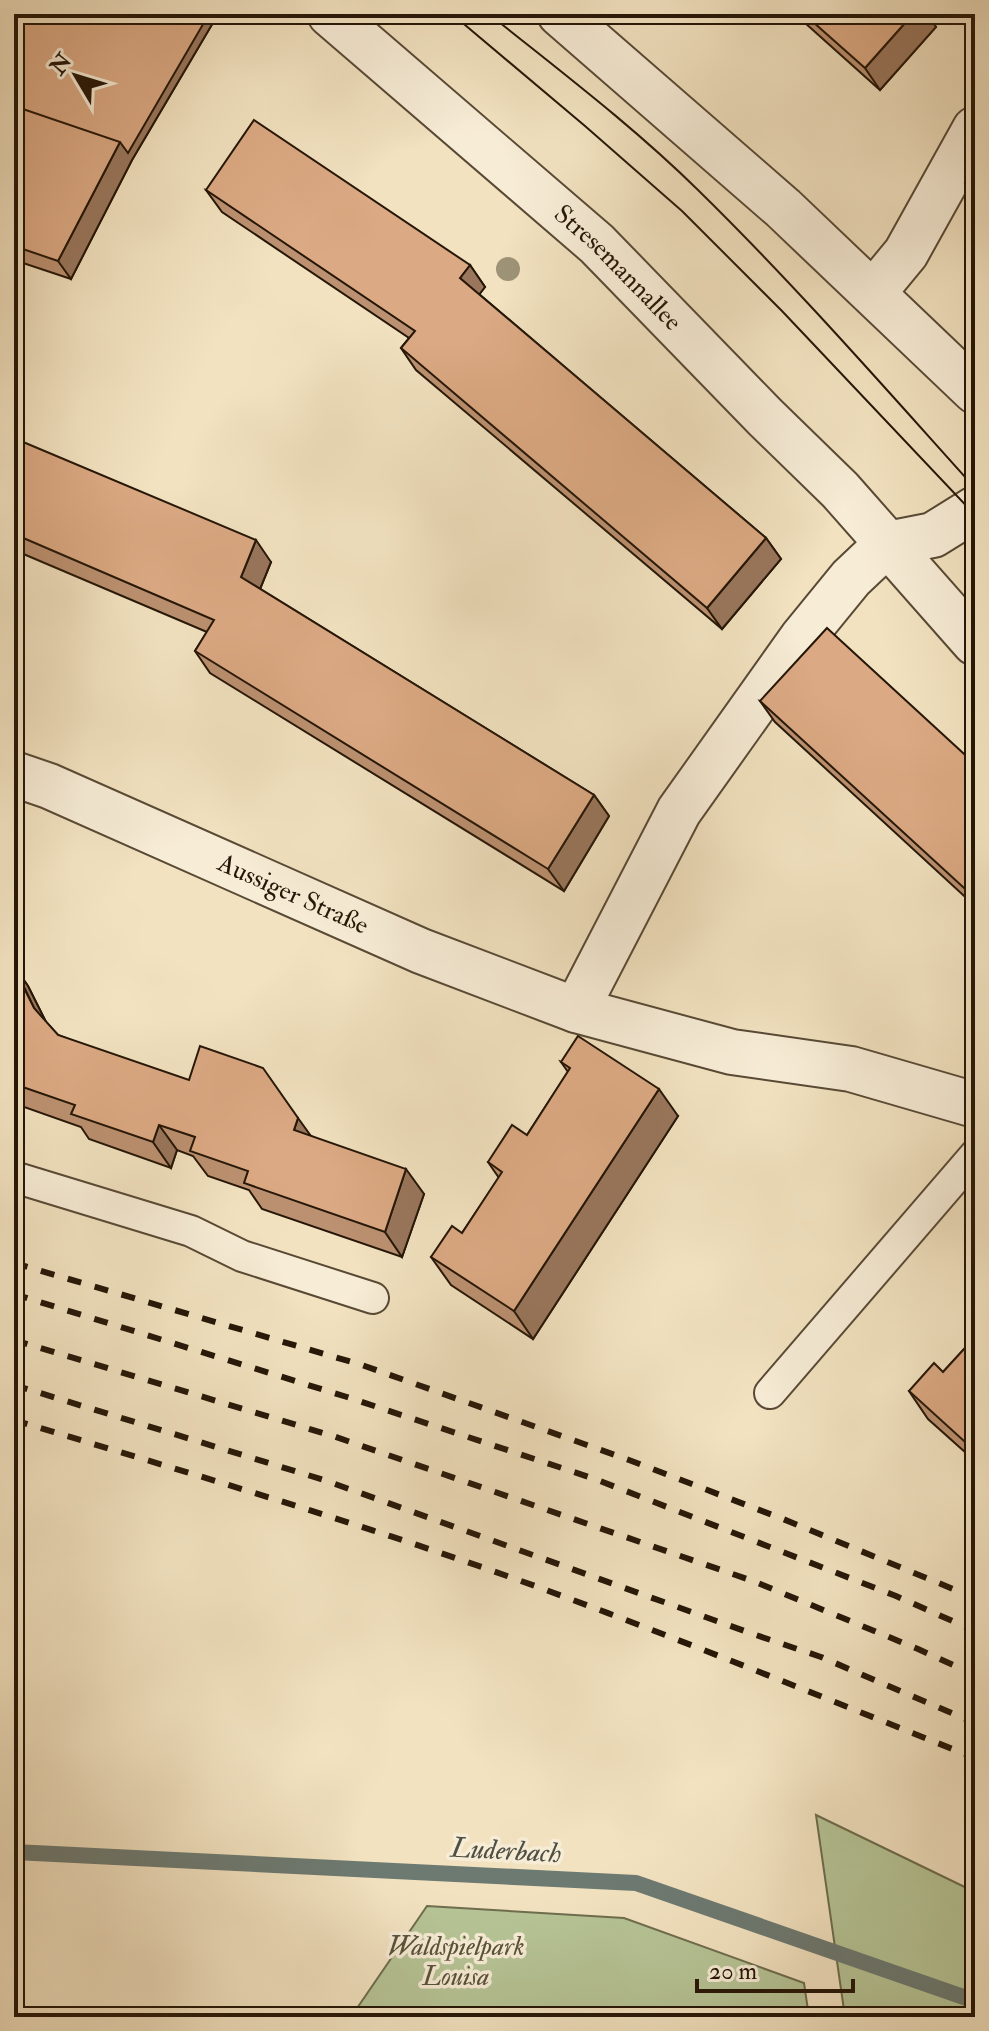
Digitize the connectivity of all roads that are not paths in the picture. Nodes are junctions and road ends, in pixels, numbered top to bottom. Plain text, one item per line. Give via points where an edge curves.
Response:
1 (330, 14) edge
2 (560, 14) edge
3 (975, 129) edge
4 (873, 293) junction
5 (975, 391) edge
6 (975, 509) edge
7 (887, 544) junction
8 (975, 643) edge
9 (14, 774) edge
10 (576, 1010) junction
11 (975, 1105) edge
12 (975, 1155) edge
13 (14, 1177) edge
14 (373, 1298) dead end
15 (770, 1393) dead end

1 - 7 street, Stresemannallee via 597,244
2 - 4 street
3 - 4 street via 906,253
4 - 5 street
6 - 7 street via 933,535
7 - 8 street, Stresemannallee
7 - 10 street via 802,638 679,811
9 - 10 street, Aussiger Straße via 421,951
10 - 11 street, Aussiger Straße via 732,1052 851,1069
12 - 15 lane
13 - 14 lane via 191,1231 242,1256

